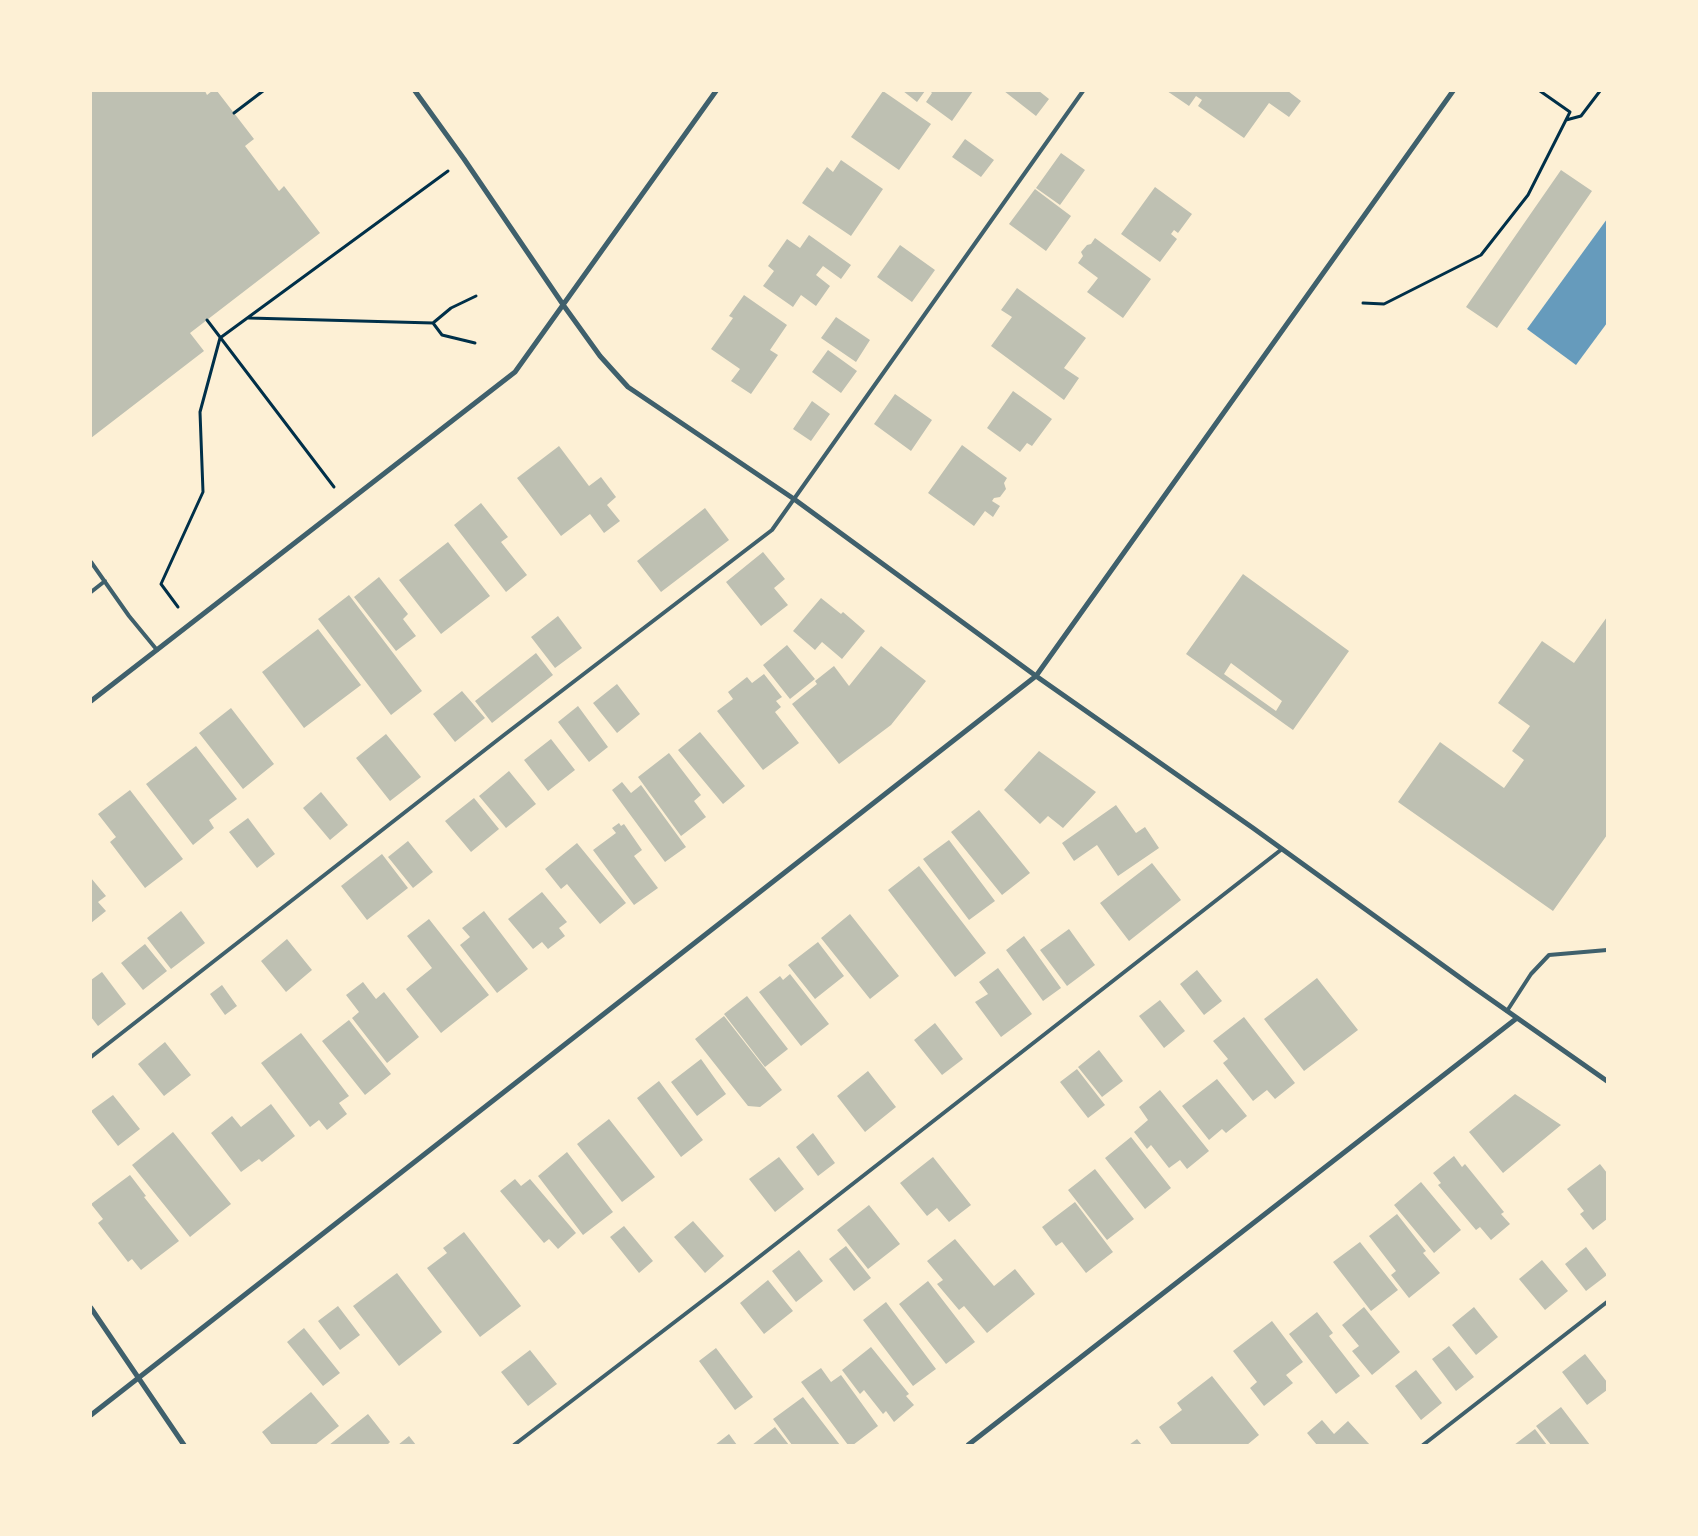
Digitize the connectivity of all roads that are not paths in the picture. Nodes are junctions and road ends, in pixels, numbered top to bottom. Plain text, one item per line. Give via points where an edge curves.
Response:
1 (416, 91) edge
2 (716, 91) edge
3 (1083, 91) edge
4 (1453, 91) edge
5 (564, 306) junction
6 (794, 500) junction
7 (91, 562) edge
8 (105, 581) junction
9 (91, 592) edge
10 (157, 650) junction
11 (1036, 676) junction
12 (91, 701) edge
13 (1282, 849) junction
14 (1607, 950) edge
15 (1506, 1011) junction
16 (1517, 1018) junction
17 (91, 1057) edge
18 (1607, 1081) edge
19 (1607, 1302) edge
20 (91, 1308) edge
21 (138, 1377) junction
22 (91, 1415) edge
23 (184, 1445) edge
24 (514, 1445) edge
25 (968, 1445) edge
26 (1423, 1445) edge

1 - 5 street
2 - 5 street
3 - 6 lane
4 - 11 street
5 - 6 street via 600,356 628,387
5 - 10 street via 515,372
6 - 11 street
6 - 17 lane via 772,530 504,734
7 - 8 lane
8 - 9 lane
8 - 10 lane
10 - 12 street
11 - 13 street
11 - 21 street
13 - 15 street
13 - 24 lane
14 - 15 lane via 1549,955 1531,974
15 - 16 street
16 - 18 street
16 - 25 street
19 - 26 lane
20 - 21 street
21 - 22 street
21 - 23 street

